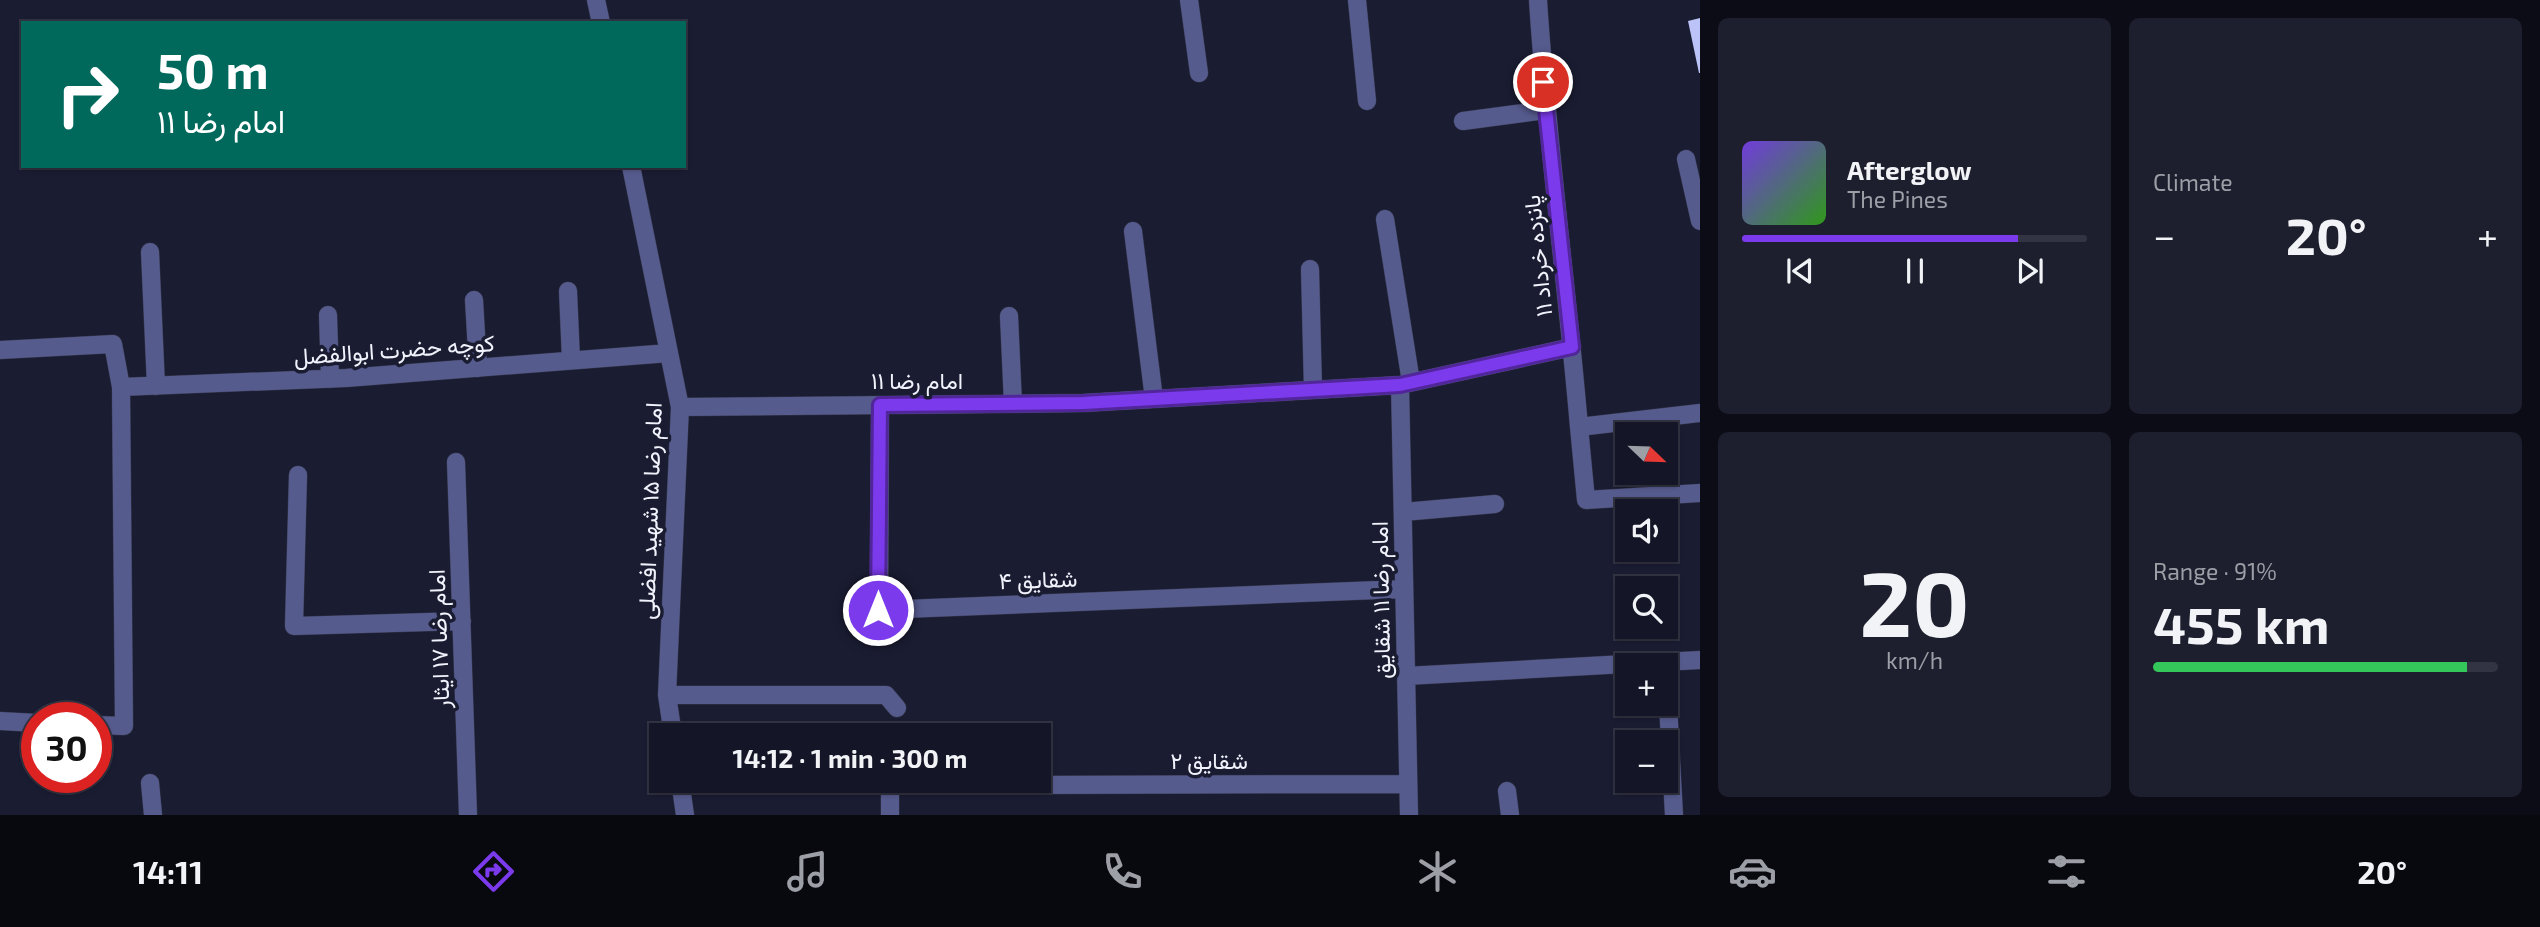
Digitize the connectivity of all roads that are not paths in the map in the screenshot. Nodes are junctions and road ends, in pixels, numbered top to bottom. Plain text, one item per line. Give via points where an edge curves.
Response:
1 (596, 0) edge
2 (1189, 0) edge
3 (1357, 0) edge
4 (1538, 0) edge
5 (601, 21) edge
6 (1199, 74) dead end
7 (1367, 101) dead end
8 (1545, 110) junction
9 (1463, 121) dead end
10 (1686, 159) dead end
11 (631, 168) edge
12 (1385, 219) dead end
13 (1700, 221) edge
14 (1133, 231) dead end
15 (150, 252) dead end
16 (1310, 270) dead end
17 (568, 291) dead end
18 (474, 300) dead end
19 (328, 315) dead end
20 (1009, 316) dead end
21 (1572, 347) junction
22 (0, 350) edge
23 (669, 353) junction
24 (571, 360) junction
25 (478, 368) junction
26 (330, 379) junction
27 (1406, 383) junction
28 (156, 386) junction
29 (121, 387) junction
30 (1313, 390) junction
31 (1154, 399) junction
32 (1013, 404) junction
33 (880, 405) junction
34 (680, 407) junction
35 (1700, 413) edge
36 (1579, 427) junction
37 (457, 462) dead end
38 (298, 475) dead end
39 (1700, 493) edge
40 (1496, 504) dead end
41 (1403, 512) junction
42 (1404, 589) junction
43 (462, 621) junction
44 (1700, 660) edge
45 (1678, 663) edge
46 (1615, 667) edge
47 (1406, 676) junction
48 (667, 695) junction
49 (897, 708) dead end
50 (1669, 716) edge
51 (0, 721) edge
52 (21, 722) edge
53 (671, 723) edge
54 (112, 726) edge
55 (150, 783) dead end
56 (1408, 784) junction
57 (1051, 785) edge
58 (1507, 791) dead end
59 (682, 793) edge
60 (890, 794) dead end
61 (153, 815) edge
62 (468, 815) edge
63 (685, 815) edge
64 (890, 815) edge
65 (1409, 815) edge
66 (1510, 815) edge
67 (1674, 815) edge

1 - 5 street
2 - 6 street
3 - 7 street
4 - 8 street, پانزده خرداد ۱۱
8 - 9 street
8 - 21 street, پانزده خرداد ۱۱
10 - 13 street
11 - 23 street, امام رضا ۱۵ شهید افضلی
12 - 27 street, امام رضا ۱۱ شقایق
14 - 31 street
15 - 28 street
16 - 30 street
17 - 24 street
18 - 25 street
19 - 26 street
20 - 32 street
21 - 27 street
21 - 36 street, پانزده خرداد ۱۱
22 - 29 street via 113,344
23 - 24 street, کوچه حضرت ابوالفضل
23 - 34 street, امام رضا ۱۵ شهید افضلی
24 - 25 street, کوچه حضرت ابوالفضل
25 - 26 street, کوچه حضرت ابوالفضل
26 - 28 street, کوچه حضرت ابوالفضل
27 - 30 street
27 - 41 street, امام رضا ۱۱ شقایق
28 - 29 street, کوچه حضرت ابوالفضل
29 - 54 street via 124,726
30 - 31 street
31 - 32 street, امام رضا ۱۱
32 - 33 street, امام رضا ۱۱
33 - 34 street, امام رضا ۱۱
33 - 42 street, شقایق ۴ via 878,610
34 - 48 street, امام رضا ۱۵ شهید افضلی
35 - 36 street
36 - 39 street, پانزده خرداد ۱۱ via 1586,500
37 - 43 street, امام رضا ۱۷ ایثار
38 - 43 street via 295,626
40 - 41 street
41 - 42 street, امام رضا ۱۱ شقایق
42 - 47 street, امام رضا ۱۱ شقایق
43 - 62 street, امام رضا ۱۷ ایثار
44 - 45 street
46 - 47 street
47 - 56 street, امام رضا ۱۱ شقایق
48 - 49 street via 886,695
48 - 53 street, امام رضا ۱۵ شهید افضلی
50 - 67 street
51 - 52 street
55 - 61 street
56 - 57 street, شقایق ۲
56 - 65 street, امام رضا ۱۱ شقایق
58 - 66 street
59 - 63 street
60 - 64 street

